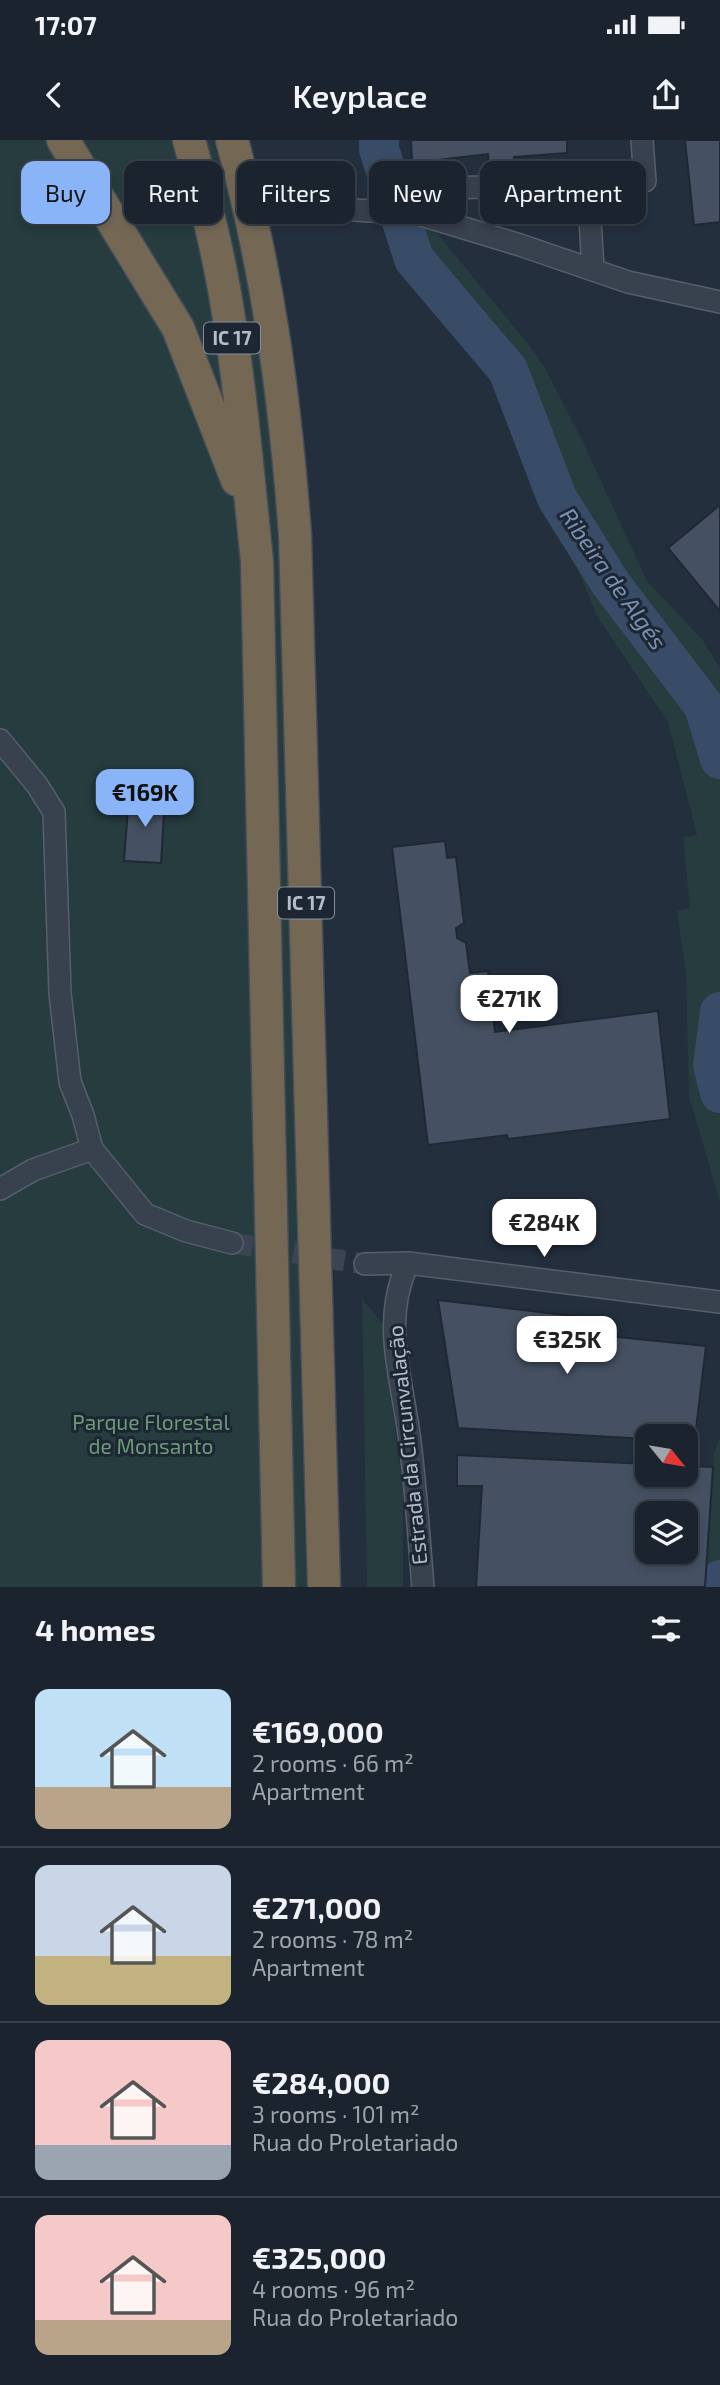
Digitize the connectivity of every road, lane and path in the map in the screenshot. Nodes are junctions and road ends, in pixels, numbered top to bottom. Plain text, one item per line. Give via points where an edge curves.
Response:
1 (63, 140) edge
2 (189, 140) edge
3 (232, 140) edge
4 (642, 140) edge
5 (644, 161) edge
6 (355, 210) edge
7 (590, 224) edge
8 (593, 270) junction
9 (720, 302) edge
10 (255, 540) junction
11 (0, 740) edge
12 (92, 1149) junction
13 (0, 1189) edge
14 (232, 1243) tunnel mouth
15 (408, 1263) junction
16 (365, 1264) tunnel mouth
17 (720, 1302) edge
18 (279, 1587) edge
19 (324, 1587) edge
20 (423, 1587) edge

1 - 10 highway via 177,328 234,468
2 - 10 highway, IC 17 via 227,305
3 - 19 highway, IC 17 via 264,268 282,379 295,535
4 - 5 street
6 - 8 street via 418,214
7 - 8 street
8 - 9 street
10 - 18 highway, IC 17
11 - 12 street via 54,812 60,993 70,1082
12 - 13 street via 33,1170
12 - 14 street via 145,1214
15 - 16 street
15 - 17 street
15 - 20 street, Estrada da Circunvalação via 399,1283 394,1333 410,1440

